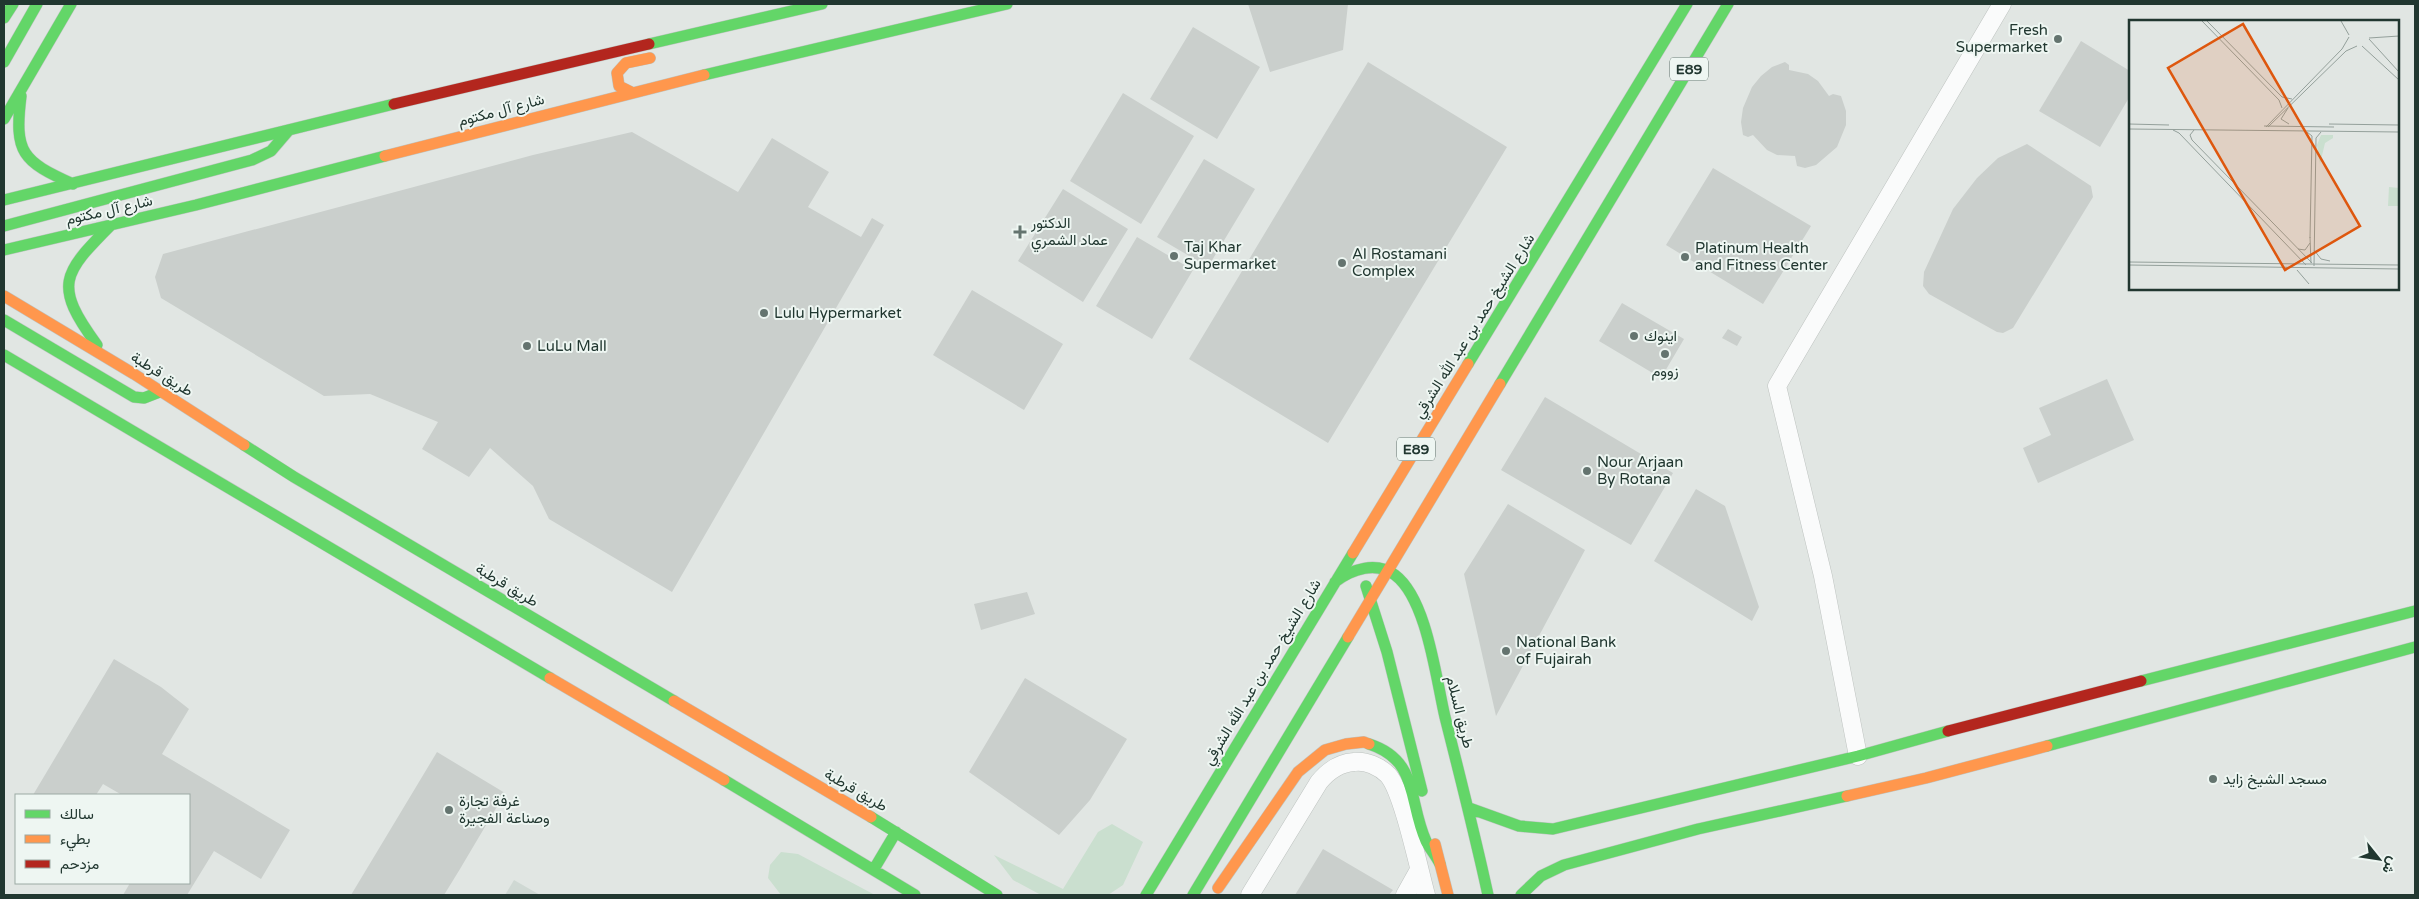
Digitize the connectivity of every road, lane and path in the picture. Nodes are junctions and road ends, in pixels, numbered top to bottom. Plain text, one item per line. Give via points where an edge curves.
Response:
1 (13, 4) edge
2 (37, 4) edge
3 (71, 4) edge
4 (822, 4) edge
5 (826, 4) edge
6 (1007, 4) edge
7 (1687, 4) edge
8 (1728, 4) edge
9 (2002, 4) edge
10 (4, 18) edge
11 (790, 23) dead end
12 (664, 55) dead end
13 (4, 62) edge
14 (22, 89) junction
15 (631, 92) junction
16 (4, 119) edge
17 (289, 130) junction
18 (73, 184) junction
19 (4, 200) edge
20 (112, 224) junction
21 (4, 226) edge
22 (4, 250) edge
23 (1528, 266) junction
24 (4, 296) edge
25 (4, 320) edge
26 (4, 355) edge
27 (106, 357) junction
28 (4, 363) edge
29 (25, 368) junction
30 (162, 391) junction
31 (1456, 406) dead end
32 (1366, 532) junction
33 (1411, 534) junction
34 (1390, 542) dead end
35 (1362, 567) junction
36 (1388, 571) junction
37 (1335, 582) junction
38 (1370, 601) junction
39 (1334, 608) dead end
40 (2415, 611) edge
41 (1314, 615) junction
42 (2415, 647) edge
43 (2162, 676) junction
44 (2169, 687) dead end
45 (2163, 704) dead end
46 (2155, 715) junction
47 (1858, 756) junction
48 (1712, 793) junction
49 (1469, 808) junction
50 (1710, 827) junction
51 (896, 832) junction
52 (1208, 847) dead end
53 (1440, 864) junction
54 (874, 869) junction
55 (1419, 870) junction
56 (915, 895) edge
57 (997, 895) edge
58 (1147, 895) edge
59 (1187, 895) edge
60 (1193, 895) edge
61 (1213, 895) edge
62 (1250, 895) edge
63 (1405, 895) edge
64 (1426, 895) edge
65 (1448, 895) edge
66 (1488, 895) edge
67 (1521, 895) edge

1 - 10 main road
2 - 13 main road
3 - 14 main road
4 - 17 main road, شارع آل مكتوم
5 - 11 main road
6 - 15 main road, شارع آل مكتوم
7 - 23 main road, شارع الشيخ حمد بن عبد الله الشرقي / E89
8 - 33 main road, E89
9 - 47 street via 1777,386 1823,576
12 - 15 main road via 626,63 621,67 617,73 619,86
14 - 16 main road
14 - 18 main road via 17,124 21,149 38,168
15 - 20 main road, شارع آل مكتوم
17 - 18 main road, شارع آل مكتوم
17 - 21 main road via 271,151 252,160
18 - 19 main road, شارع آل مكتوم
20 - 22 main road, شارع آل مكتوم
20 - 27 main road via 76,261 67,284 73,314
23 - 31 main road via 1518,302
23 - 32 main road, شارع الشيخ حمد بن عبد الله الشرقي / E89
24 - 27 main road, طريق قرطبة
25 - 30 main road via 134,397 144,398
26 - 29 main road
27 - 30 main road, طريق قرطبة
28 - 29 main road
29 - 54 main road
30 - 51 main road, طريق قرطبة via 294,477
32 - 35 main road
32 - 37 main road, شارع الشيخ حمد بن عبد الله الشرقي / E89
33 - 34 main road via 1400,544
33 - 36 main road, E89
35 - 36 main road
35 - 37 main road via 1351,570
35 - 38 main road
36 - 38 main road, E89
36 - 49 main road, طريق السلام via 1401,581 1419,615
37 - 41 main road, شارع الشيخ حمد بن عبد الله الشرقي / E89
38 - 53 main road via 1387,652
38 - 60 main road, E89
39 - 41 main road via 1327,607
40 - 43 main road
41 - 58 main road, شارع الشيخ حمد بن عبد الله الشرقي / E89
42 - 46 main road
43 - 44 main road
43 - 47 main road
45 - 46 main road
46 - 50 main road via 1926,778
47 - 48 main road
48 - 49 main road via 1553,829 1528,830
48 - 50 main road via 1698,800 1695,813 1698,823
49 - 66 main road, طريق السلام
50 - 67 main road via 1564,865 1542,876
51 - 54 main road
51 - 57 main road, طريق قرطبة
52 - 59 main road
53 - 61 main road via 1426,840 1405,769 1393,755 1379,747 1364,742 1346,744 1325,750 1298,772
53 - 65 main road
54 - 56 main road
55 - 62 street via 1392,781 1383,771 1368,763 1348,762 1334,768 1319,782
55 - 63 street
55 - 64 street

